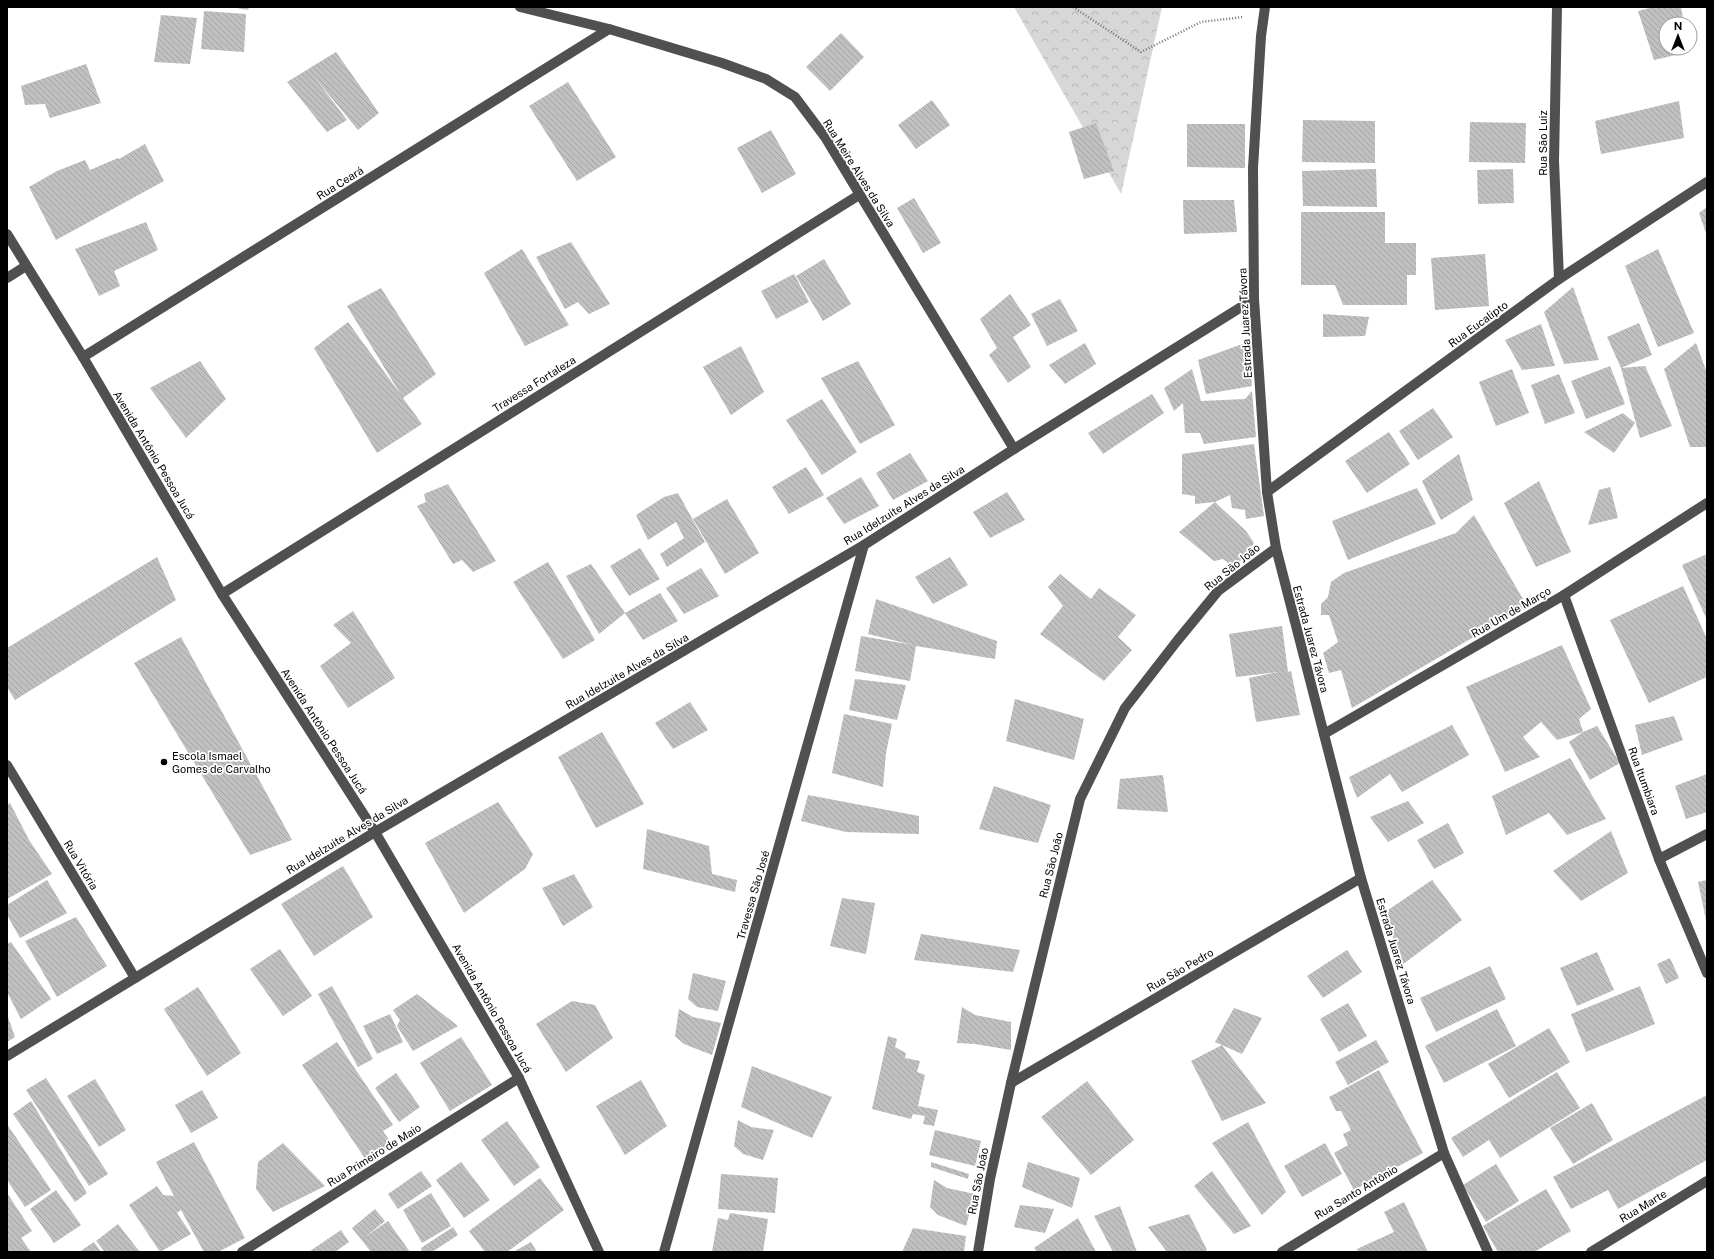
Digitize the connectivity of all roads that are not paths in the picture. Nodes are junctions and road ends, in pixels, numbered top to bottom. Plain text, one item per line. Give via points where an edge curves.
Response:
1 (520, 7) edge
2 (1557, 7) edge
3 (1264, 11) edge
4 (609, 29) junction
5 (1707, 182) edge
6 (859, 195) junction
7 (7, 234) edge
8 (26, 266) junction
9 (7, 278) edge
10 (1560, 279) junction
11 (1254, 299) junction
12 (83, 357) junction
13 (1014, 448) junction
14 (1268, 492) junction
15 (1707, 503) edge
16 (864, 545) junction
17 (1276, 548) junction
18 (222, 594) junction
19 (1564, 595) junction
20 (1324, 734) junction
21 (7, 765) edge
22 (375, 832) junction
23 (1707, 834) edge
24 (1659, 859) junction
25 (1362, 878) junction
26 (1707, 973) edge
27 (135, 978) junction
28 (7, 1056) edge
29 (519, 1078) junction
30 (1011, 1083) junction
31 (1444, 1153) junction
32 (1707, 1181) edge
33 (242, 1252) edge
34 (600, 1252) edge
35 (664, 1252) edge
36 (978, 1252) edge
37 (1282, 1252) edge
38 (1488, 1252) edge
39 (1590, 1252) edge

1 - 4 street, Rua Meire Alves da Silva
2 - 10 street, Rua São Luiz via 1554,161
3 - 11 street, Estrada Juarez Távora via 1253,168
4 - 6 street, Rua Meire Alves da Silva via 766,79 795,97 825,137
4 - 12 street, Rua Ceará
5 - 10 street, Rua Eucalipto
6 - 13 street, Rua Meire Alves da Silva
6 - 18 street, Travessa Fortaleza
7 - 8 street, Avenida Antônio Pessoa Jucá
8 - 9 street
8 - 12 street, Avenida Antônio Pessoa Jucá
10 - 14 street, Rua Eucalipto
11 - 13 street, Rua Idelzuite Alves da Silva
11 - 14 street, Estrada Juarez Távora
12 - 18 street, Avenida Antônio Pessoa Jucá
13 - 16 street, Rua Idelzuite Alves da Silva
14 - 17 street, Estrada Juarez Távora
15 - 19 street, Rua Um de Março
16 - 22 street, Rua Idelzuite Alves da Silva
16 - 35 street, Travessa São José
17 - 20 street, Estrada Juarez Távora
17 - 30 street, Rua São João via 1218,592 1176,641 1125,708 1083,792
18 - 22 street, Avenida Antônio Pessoa Jucá
19 - 20 street, Rua Um de Março
19 - 24 street, Rua Itumbiara
20 - 25 street, Estrada Juarez Távora
21 - 27 street, Rua Vitória
22 - 27 street, Rua Idelzuite Alves da Silva
22 - 29 street, Avenida Antônio Pessoa Jucá
23 - 24 street
24 - 26 street, Rua Itumbiara
25 - 30 street, Rua São Pedro
25 - 31 street, Estrada Juarez Távora
27 - 28 street, Rua Idelzuite Alves da Silva
29 - 33 street, Rua Primeiro de Maio
29 - 34 street, Avenida Antônio Pessoa Jucá
30 - 36 street, Rua São João via 990,1179
31 - 37 street, Rua Santo Antônio
31 - 38 street, Estrada Juarez Távora
32 - 39 street, Rua Marte

